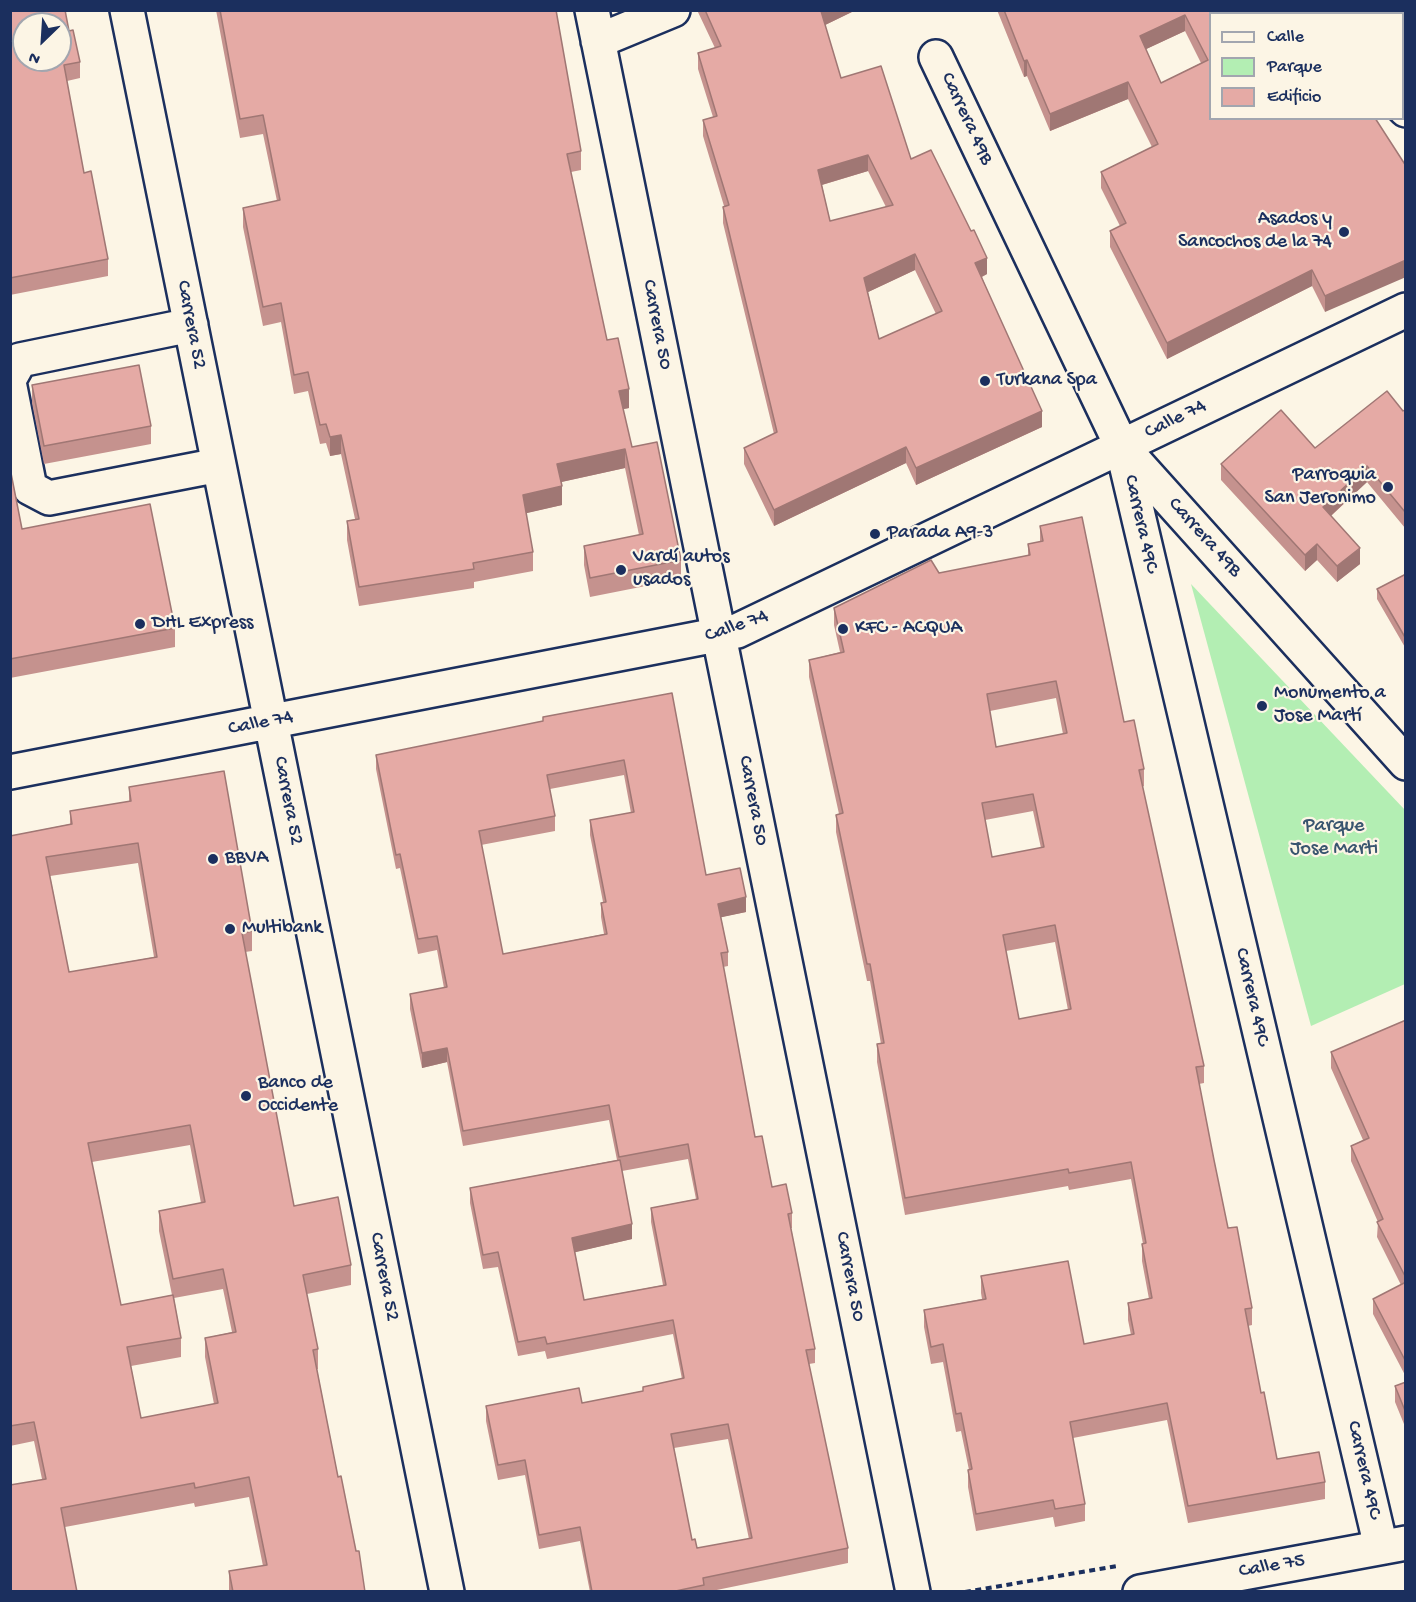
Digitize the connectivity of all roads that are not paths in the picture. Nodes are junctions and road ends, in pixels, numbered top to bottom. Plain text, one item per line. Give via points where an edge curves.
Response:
1 (127, 10) edge
2 (673, 10) edge
3 (595, 26) edge
4 (936, 57) dead end
5 (1406, 310) edge
6 (190, 325) junction
7 (10, 378) edge
8 (10, 387) edge
9 (1122, 447) junction
10 (219, 465) junction
11 (719, 636) junction
12 (271, 723) junction
13 (1406, 763) edge
14 (10, 772) edge
15 (1393, 1545) edge
16 (1134, 1578) edge
17 (447, 1592) edge
18 (913, 1592) edge

1 - 6 street, Carrera 52
2 - 3 street
3 - 11 street, Carrera 50
4 - 9 street, Carrera 49B
5 - 9 street, Calle 74
6 - 7 street via 20,360
6 - 10 street, Carrera 52
8 - 10 street via 30,488 49,498
9 - 11 street, Calle 74 via 752,625
9 - 13 street, Carrera 49B
9 - 15 street, Carrera 49C
10 - 12 street, Carrera 52
11 - 12 street, Calle 74
11 - 18 street, Carrera 50
12 - 14 street, Calle 74
12 - 17 street, Carrera 52
15 - 16 street, Calle 75

